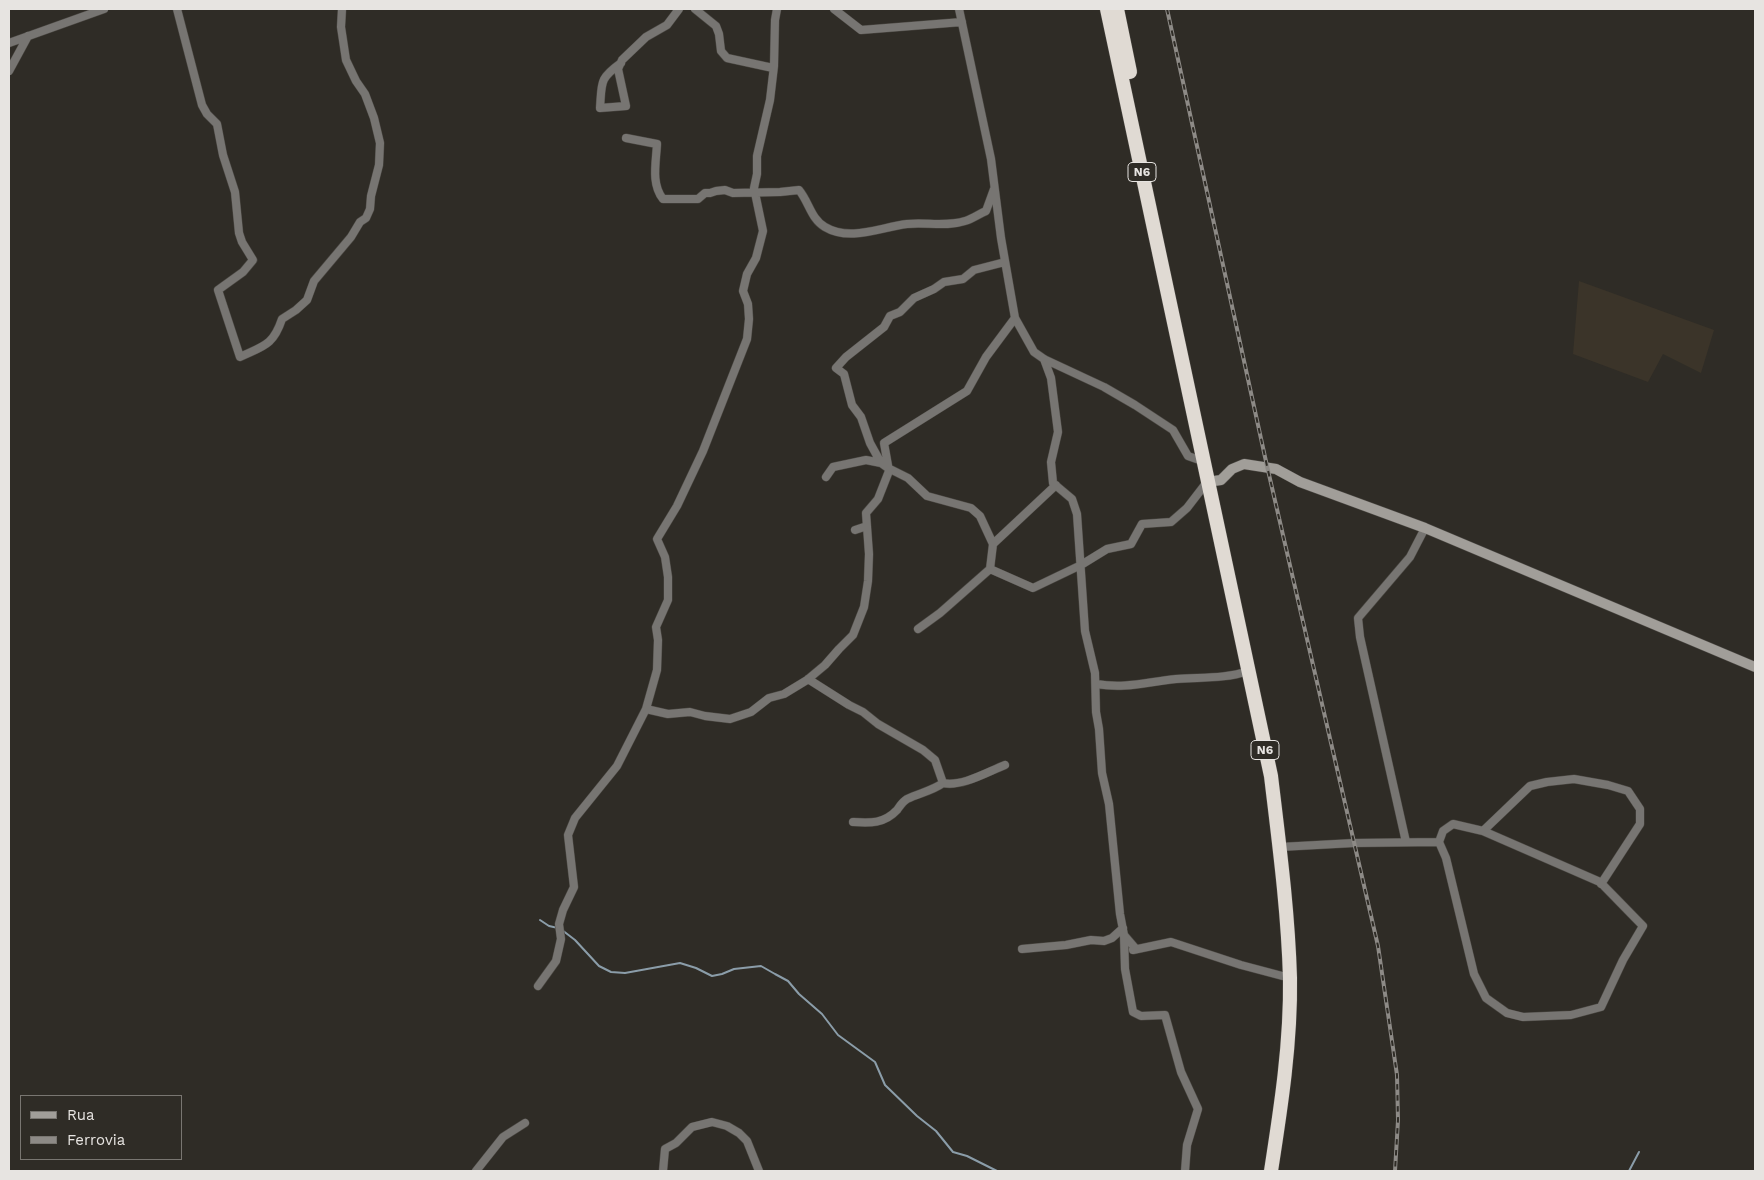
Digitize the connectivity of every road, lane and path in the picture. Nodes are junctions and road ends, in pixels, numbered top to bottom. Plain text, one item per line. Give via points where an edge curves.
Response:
1 (104, 9) edge
2 (177, 9) edge
3 (342, 9) edge
4 (679, 9) edge
5 (695, 9) edge
6 (777, 9) edge
7 (834, 9) edge
8 (959, 9) edge
9 (1107, 9) edge
10 (1117, 9) edge
11 (962, 22) junction
12 (28, 36) junction
13 (9, 42) edge
14 (621, 63) junction
15 (773, 68) junction
16 (9, 71) edge
17 (626, 138) dead end
18 (994, 187) junction
19 (755, 192) junction
20 (1005, 262) junction
21 (1015, 318) junction
22 (1178, 335) junction
23 (1044, 359) junction
24 (1204, 462) junction
25 (881, 463) junction
26 (888, 468) junction
27 (826, 477) dead end
28 (1207, 482) junction
29 (1056, 485) junction
30 (867, 526) junction
31 (1425, 528) junction
32 (855, 530) dead end
33 (994, 544) junction
34 (1081, 565) junction
35 (990, 569) junction
36 (918, 629) dead end
37 (1755, 667) edge
38 (1248, 671) junction
39 (808, 679) junction
40 (1096, 684) junction
41 (646, 709) junction
42 (1005, 766) dead end
43 (943, 783) junction
44 (854, 822) dead end
45 (1483, 831) junction
46 (1406, 842) junction
47 (1439, 842) junction
48 (1280, 847) junction
49 (1602, 884) junction
50 (1123, 932) junction
51 (1022, 949) dead end
52 (1136, 949) junction
53 (1125, 956) junction
54 (1290, 978) junction
55 (538, 986) dead end
56 (524, 1123) dead end
57 (476, 1171) edge
58 (663, 1171) edge
59 (759, 1171) edge
60 (1185, 1171) edge
61 (1271, 1171) edge

1 - 12 street
2 - 3 street via 202,105 217,124 235,192 239,233 254,260 218,290 240,357 271,342 282,319 307,300 314,281 370,209 380,143 365,94 346,60
4 - 14 street via 667,25 646,37
5 - 15 street via 716,26 721,51 727,58
6 - 15 street
7 - 11 street via 861,30
8 - 11 street
9 - 22 highway, N6
10 - 22 highway, N6 via 1164,230
11 - 18 street
12 - 13 street
12 - 16 street
14 - 14 street via 618,69 626,106 600,108 606,74
15 - 19 street via 770,100 757,156
17 - 19 street via 657,144 655,174 663,199 698,199 706,193 725,190
18 - 19 street via 986,211 964,222 908,224 848,233 826,228 815,220 799,190
18 - 20 street
19 - 41 street via 763,231 756,258 746,274 743,291 749,319 746,339 703,451 657,539 665,557 668,600 656,627 656,670
20 - 21 street
20 - 25 street via 974,270 963,279 944,282 914,298 900,312 890,316 884,327 836,368 844,374 852,406 861,417
21 - 23 street via 1034,352
21 - 26 street via 986,357 967,391 884,443
22 - 24 highway, N6
23 - 24 street via 1135,405 1173,430 1188,456
23 - 29 street via 1051,378 1058,432 1051,462 1053,483
24 - 28 highway, N6
25 - 26 street
25 - 27 street via 866,460 832,467
26 - 30 street via 878,499 866,513
26 - 33 street via 908,478 927,496 971,508 980,516
28 - 31 street via 1221,480 1238,466 1267,466 1300,482
28 - 34 street via 1187,508 1171,522 1142,524 1131,544 1107,549
28 - 38 highway, N6
29 - 33 street
29 - 34 street via 1072,499 1077,514
30 - 32 street
30 - 39 street via 868,581 864,607 854,635
31 - 37 street
31 - 46 street via 1410,557 1358,618
33 - 35 street
34 - 35 street via 1033,588
34 - 40 street via 1084,631
35 - 36 street
38 - 40 street via 1232,676 1130,686
38 - 48 highway, N6 via 1271,776
39 - 41 street via 784,694 769,698 752,712 730,718 690,712 668,714
39 - 43 street via 935,760
40 - 50 street via 1102,773 1109,804
41 - 55 street via 617,766 575,818 568,835 574,888 559,924 561,939 556,962
42 - 43 street via 951,785
43 - 44 street via 936,789 904,801 884,820
45 - 47 street via 1453,824 1443,831
45 - 49 street
45 - 49 street via 1530,786 1574,779 1628,791 1640,809 1640,824
46 - 47 street
46 - 48 street
47 - 49 street via 1446,858 1474,974 1486,998 1507,1013 1523,1017 1571,1015 1601,1007 1642,926
48 - 54 highway, N6
50 - 51 street via 1104,941
50 - 52 street
50 - 53 street
52 - 53 street
52 - 54 street via 1171,942
53 - 60 street via 1133,1012 1141,1016 1165,1015 1182,1072 1198,1109 1187,1145
54 - 61 highway, N6 via 1286,1060
56 - 57 street via 503,1137
58 - 59 street via 665,1149 692,1127 712,1122 727,1126 747,1141

